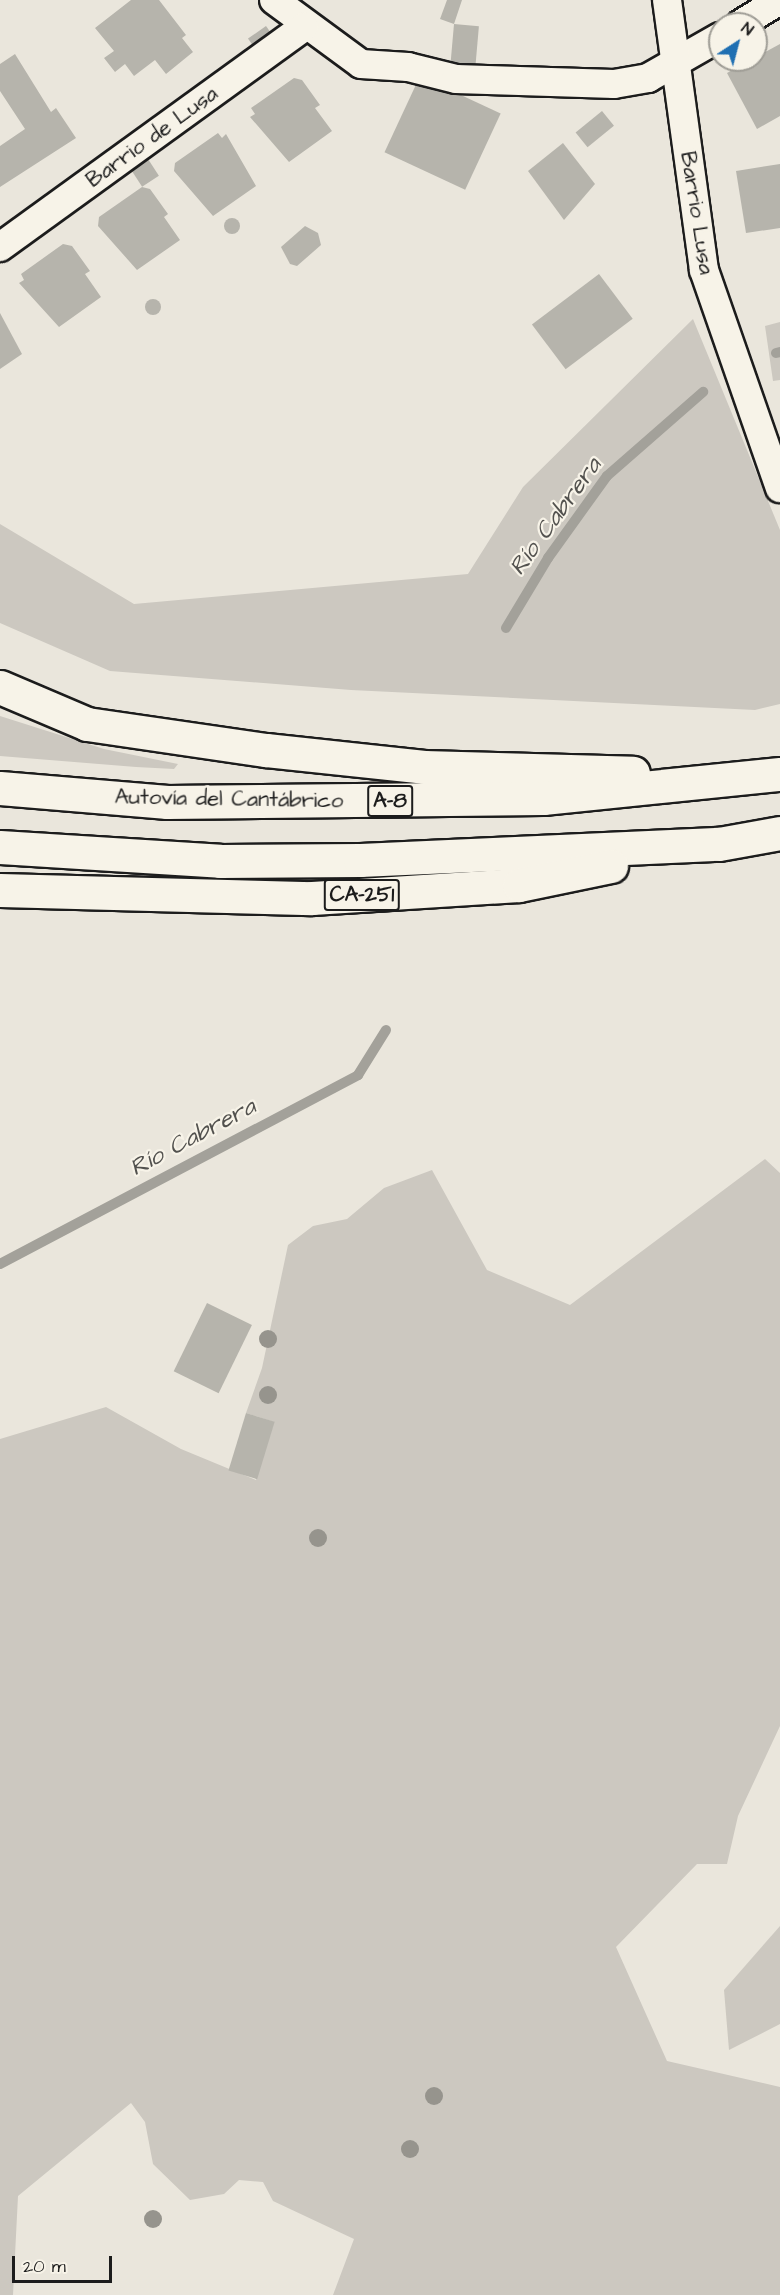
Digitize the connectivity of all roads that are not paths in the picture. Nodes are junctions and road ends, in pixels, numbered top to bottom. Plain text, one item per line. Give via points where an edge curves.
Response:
1 (274, 0) edge
2 (667, 0) edge
3 (780, 0) edge
4 (760, 12) edge
5 (304, 27) junction
6 (708, 44) edge
7 (675, 64) junction
8 (0, 247) edge
9 (780, 488) edge
10 (0, 687) edge
11 (780, 774) edge
12 (740, 781) junction
13 (0, 788) edge
14 (780, 833) edge
15 (719, 844) junction
16 (0, 847) edge
17 (0, 890) edge

1 - 5 street
2 - 7 street, Barrio Lusa
3 - 4 street
5 - 7 street via 361,64 408,67 456,79 614,84 648,78
5 - 8 street, Barrio de Lusa
6 - 7 street
7 - 9 street, Barrio Lusa via 704,270
10 - 12 highway via 87,724 266,750 424,767 580,769
11 - 12 highway, Autovía del Cantábrico / A-8
12 - 13 highway, Autovía del Cantábrico / A-8 via 543,798 348,801 167,802
14 - 15 highway
15 - 16 highway via 220,861
15 - 17 highway, CA-251 via 508,886 312,898

